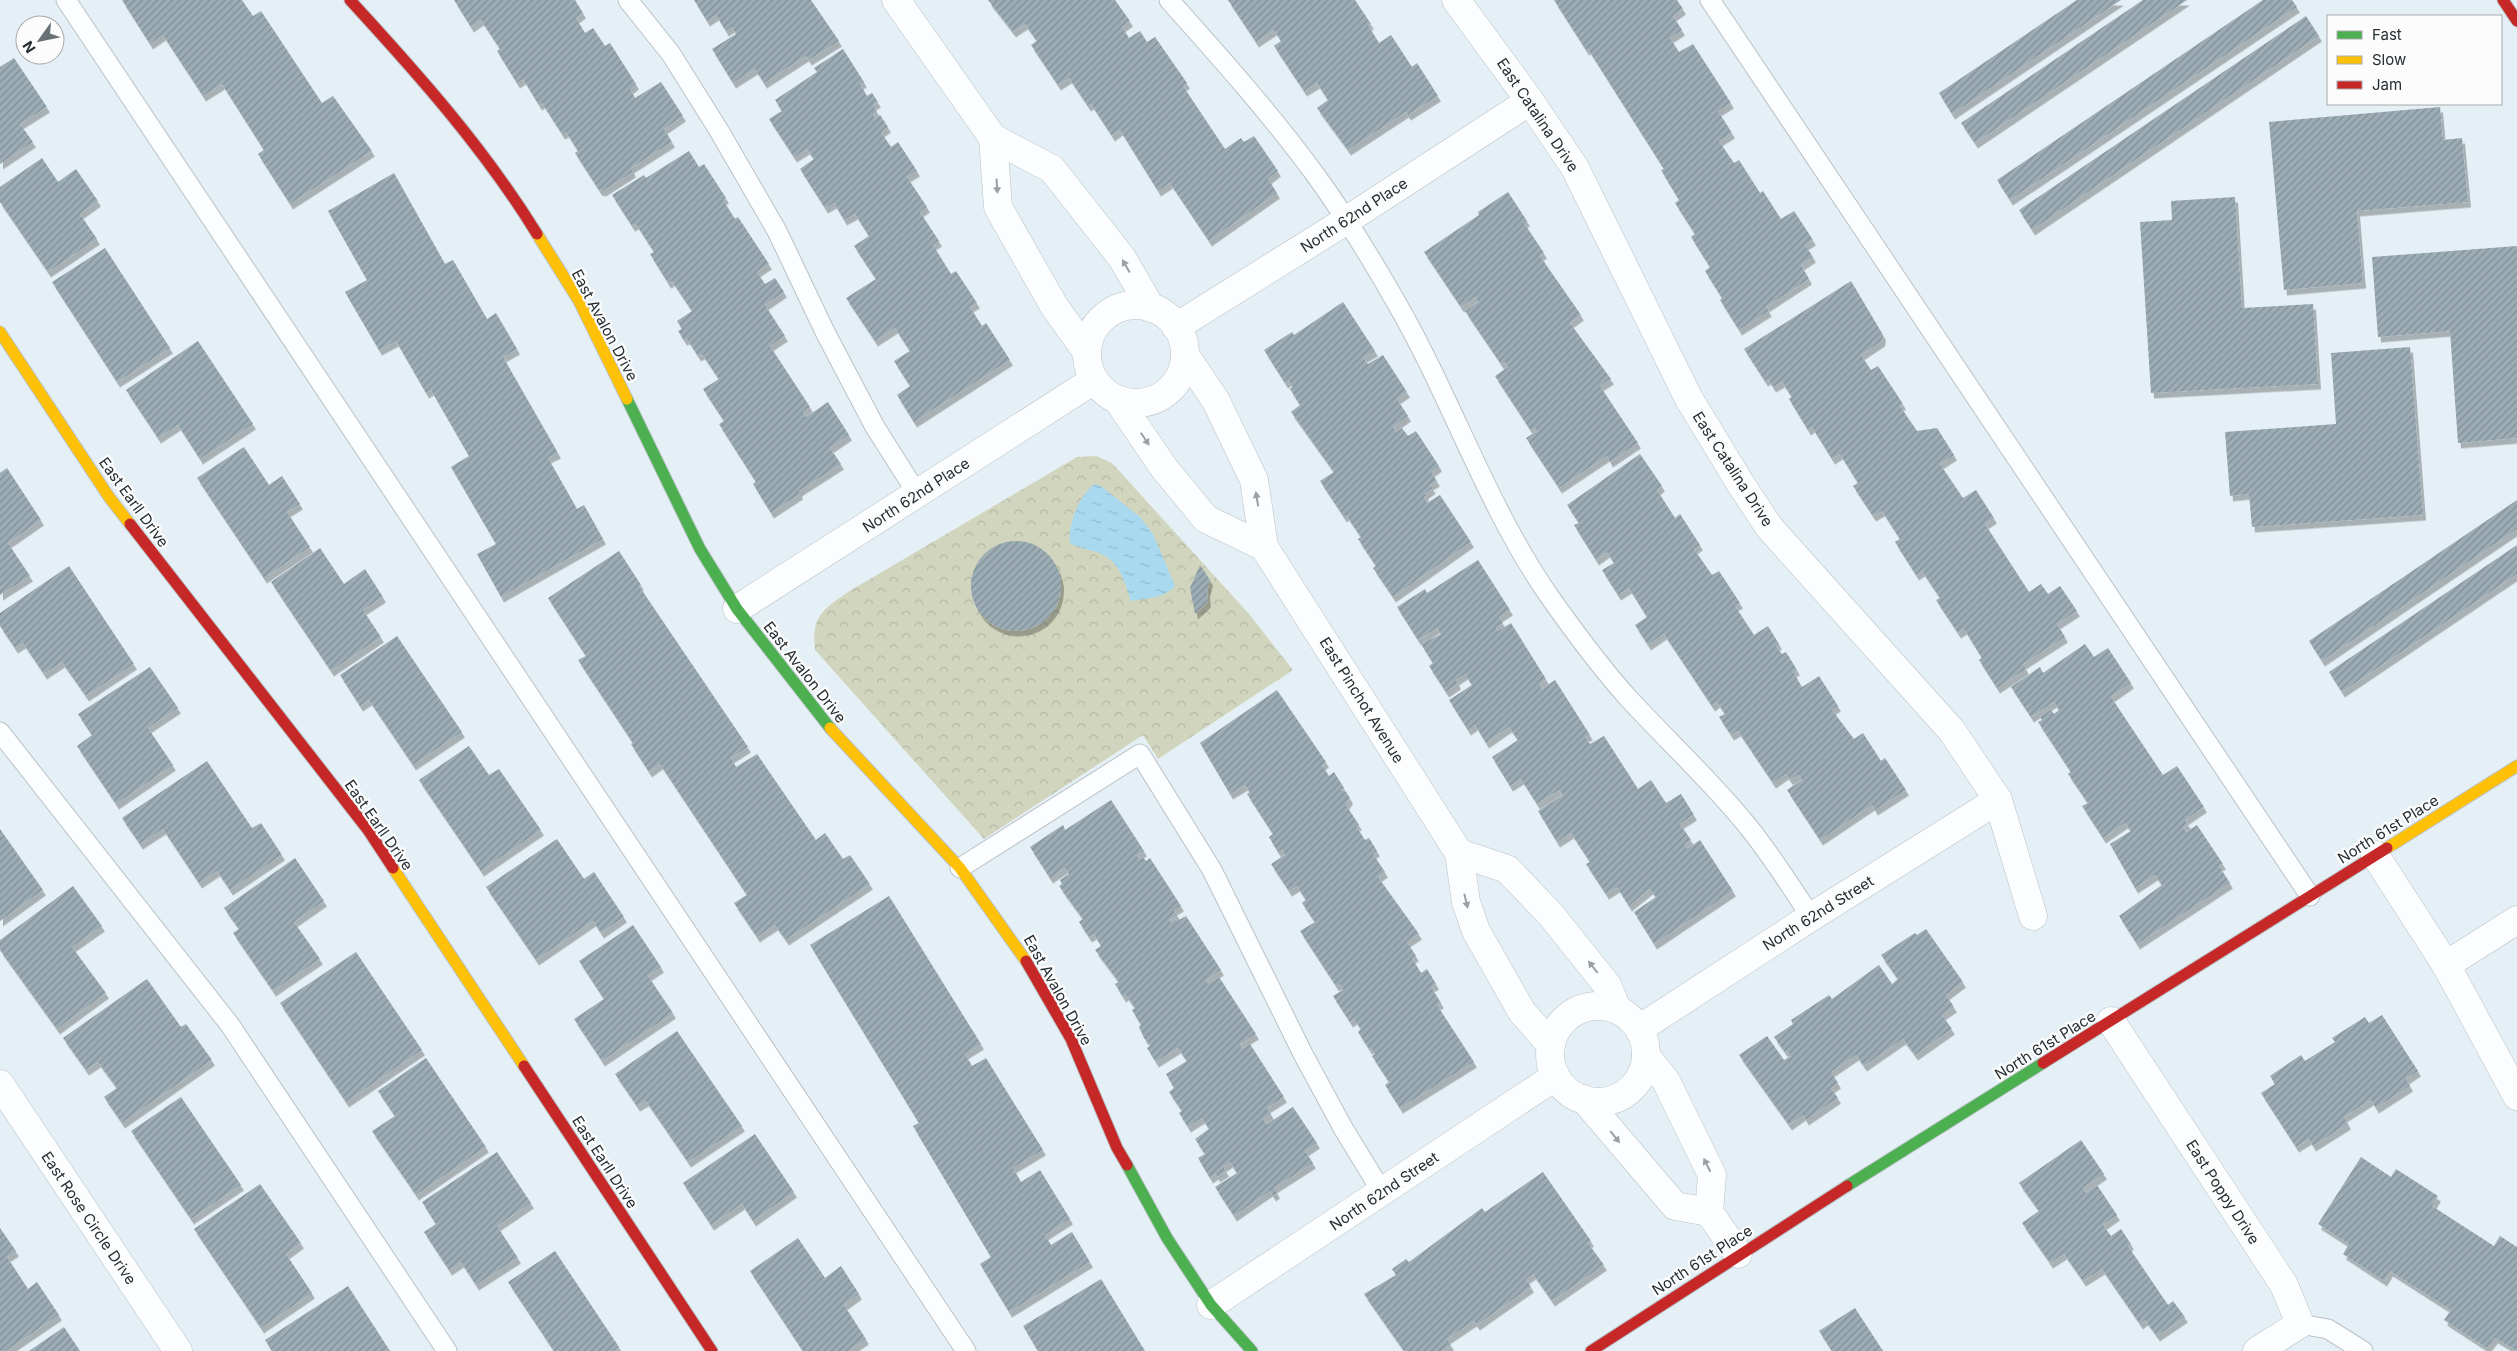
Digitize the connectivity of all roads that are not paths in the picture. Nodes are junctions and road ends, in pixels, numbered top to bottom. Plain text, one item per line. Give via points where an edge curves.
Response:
1 (66, 0) edge
2 (350, 0) edge
3 (628, 0) edge
4 (896, 0) edge
5 (1169, 0) edge
6 (1456, 0) edge
7 (1710, 0) edge
8 (2503, 0) edge
9 (2517, 22) edge
10 (1530, 101) junction
11 (993, 138) junction
12 (1346, 220) junction
13 (1151, 308) junction
14 (1176, 327) junction
15 (0, 332) edge
16 (1087, 352) junction
17 (1185, 355) junction
18 (1094, 380) junction
19 (1117, 399) junction
20 (918, 495) junction
21 (1264, 547) junction
22 (737, 609) junction
23 (0, 732) edge
24 (2517, 766) edge
25 (1998, 800) junction
26 (1459, 853) junction
27 (2376, 855) junction
28 (960, 868) junction
29 (2310, 896) junction
30 (2033, 916) dead end
31 (1811, 917) junction
32 (2517, 920) edge
33 (2446, 965) junction
34 (1617, 1009) junction
35 (2111, 1021) junction
36 (1639, 1029) junction
37 (1551, 1045) junction
38 (1646, 1056) junction
39 (1556, 1076) junction
40 (0, 1084) edge
41 (2517, 1096) edge
42 (1584, 1099) junction
43 (1382, 1192) junction
44 (1709, 1212) junction
45 (1738, 1254) junction
46 (1211, 1306) junction
47 (2300, 1324) junction
48 (1600, 1349) edge
49 (178, 1351) edge
50 (447, 1351) edge
51 (712, 1351) edge
52 (966, 1351) edge
53 (1252, 1351) edge
54 (2257, 1351) edge
55 (2363, 1351) edge

1 - 52 lane
2 - 22 street, East Avalon Drive via 429,87 490,162 534,227 579,301 700,548
3 - 20 lane via 671,54 718,129 777,231 875,427
4 - 11 street
5 - 12 lane via 1313,172
6 - 10 street, East Catalina Drive
7 - 29 lane
8 - 9 street
10 - 12 street, North 62nd Place
10 - 25 street, East Catalina Drive via 1575,168 1688,399 1740,484 1770,527 1952,731
13 -> 11 street via 1122,258 1052,170
11 -> 16 street via 998,207 1054,306
12 - 14 street, North 62nd Place
12 - 31 lane via 1435,374 1502,518 1546,590 1629,699 1747,825
13 - 14 street
13 - 16 street via 1136,306 1108,314 1090,337
14 - 17 street
15 - 51 street, East Earll Drive via 110,497 368,830
16 - 18 street
17 - 19 street via 1175,384 1163,395 1148,402 1132,403
21 -> 17 street, East Pinchot Avenue via 1254,480 1216,401
18 - 19 street
18 - 20 street, North 62nd Place
19 -> 21 street via 1164,468 1206,519
20 - 22 street, North 62nd Place
21 - 26 street, East Pinchot Avenue
22 - 28 street, East Avalon Drive via 841,742
23 - 50 lane via 230,1025
24 - 27 street, North 61st Place
25 - 30 street, East Catalina Drive
25 - 31 street, North 62nd Street
34 -> 26 street via 1607,985 1564,930 1506,869
26 -> 37 street, East Pinchot Avenue via 1466,902 1476,931 1522,1012
27 - 29 street, North 61st Place
27 - 33 street
28 - 43 lane via 1140,754 1212,870 1303,1054
28 - 46 street, East Avalon Drive via 1018,947 1071,1040 1117,1148 1167,1238
29 - 35 street, North 61st Place
31 - 36 street, North 62nd Street
32 - 33 street
33 - 41 street
34 - 36 street
34 - 37 street via 1603,1006 1575,1011 1555,1032
35 - 45 street, North 61st Place
35 - 47 street, East Poppy Drive via 2284,1286
36 - 38 street via 1646,1045
37 - 39 street
38 - 42 street via 1644,1071 1626,1093 1613,1100 1598,1102
44 -> 38 street via 1712,1175 1666,1081
39 - 42 street via 1563,1086
39 - 43 street, North 62nd Street
40 - 49 street, East Rose Circle Drive
42 -> 44 street via 1674,1206
43 - 46 street, North 62nd Street
44 - 45 street
45 - 48 street, North 61st Place
46 - 53 street, East Avalon Drive
47 - 54 street
47 - 55 lane via 2328,1329

